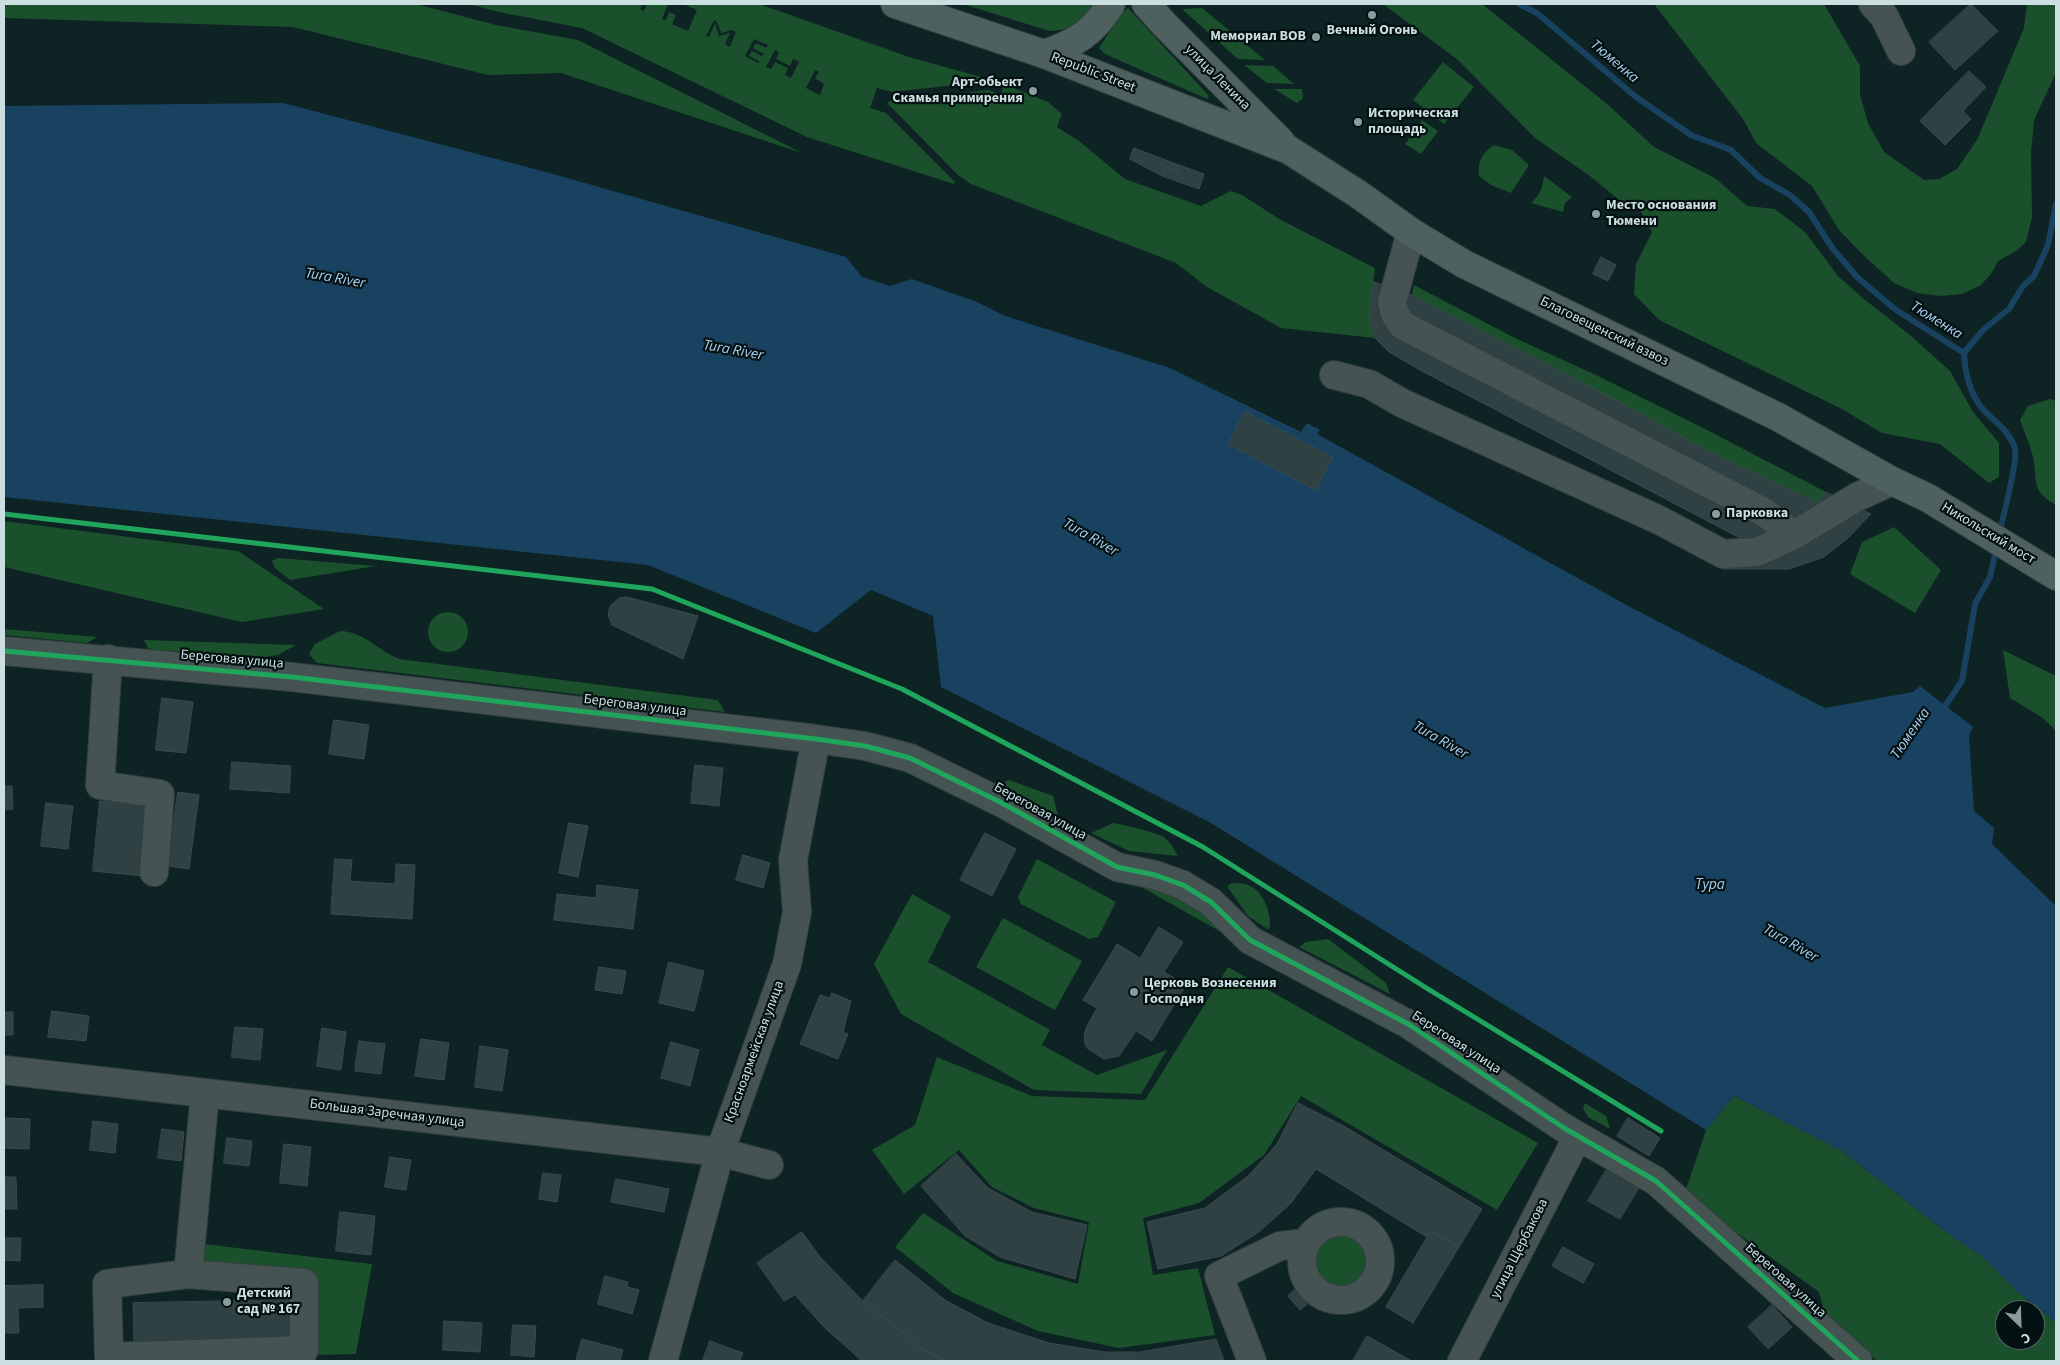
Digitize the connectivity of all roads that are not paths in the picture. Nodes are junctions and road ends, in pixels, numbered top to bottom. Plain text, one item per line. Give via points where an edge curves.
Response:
1 (894, 4) edge
2 (1111, 4) edge
3 (1146, 4) edge
4 (1873, 4) edge
5 (1901, 51) dead end
6 (1044, 54) junction
7 (1289, 150) junction
8 (1411, 232) junction
9 (1334, 375) dead end
10 (1892, 481) junction
11 (1928, 498) joint
12 (1794, 535) junction
13 (2052, 573) edge
14 (4, 651) edge
15 (108, 659) junction
16 (816, 739) junction
17 (154, 872) dead end
18 (4, 1070) edge
19 (205, 1093) junction
20 (1578, 1136) junction
21 (720, 1152) junction
22 (769, 1166) dead end
23 (1306, 1243) dead end
24 (188, 1274) junction
25 (1248, 1360) edge
26 (662, 1361) edge
27 (1462, 1361) edge
28 (1858, 1361) edge

1 - 6 main road, Republic Street
2 - 6 main road via 1100,22 1086,35 1066,47
3 - 7 main road, улица Ленина
4 - 5 street via 1884,16
6 - 7 main road, Republic Street
7 - 8 main road, Благовещенский взвоз
8 - 10 main road, Благовещенский взвоз via 1464,264 1778,418
8 - 12 street via 1392,302 1402,324 1764,512
9 - 12 street via 1369,384 1402,403 1659,520 1723,554 1757,552
10 - 11 main road, Благовещенский взвоз
10 - 12 street via 1857,497
11 - 13 main road, Никольский мост
14 - 15 street, Береговая улица
15 - 16 street, Береговая улица via 292,677
15 - 17 street via 100,785 160,794
16 - 20 street, Береговая улица via 865,746 910,758 1002,803 1116,867 1183,885 1211,902 1250,940 1408,1024
16 - 21 street, Красноармейская улица via 793,860 797,912 787,964
18 - 19 street, Большая Заречная улица
19 - 21 street, Большая Заречная улица
19 - 24 street
20 - 27 street, улица Щербакова
20 - 28 street, Береговая улица via 1656,1181
21 - 22 street, Большая Заречная улица
21 - 26 street, Красноармейская улица
23 - 25 street via 1280,1246 1220,1276
24 - 24 street via 107,1284 109,1357 304,1350 304,1283

